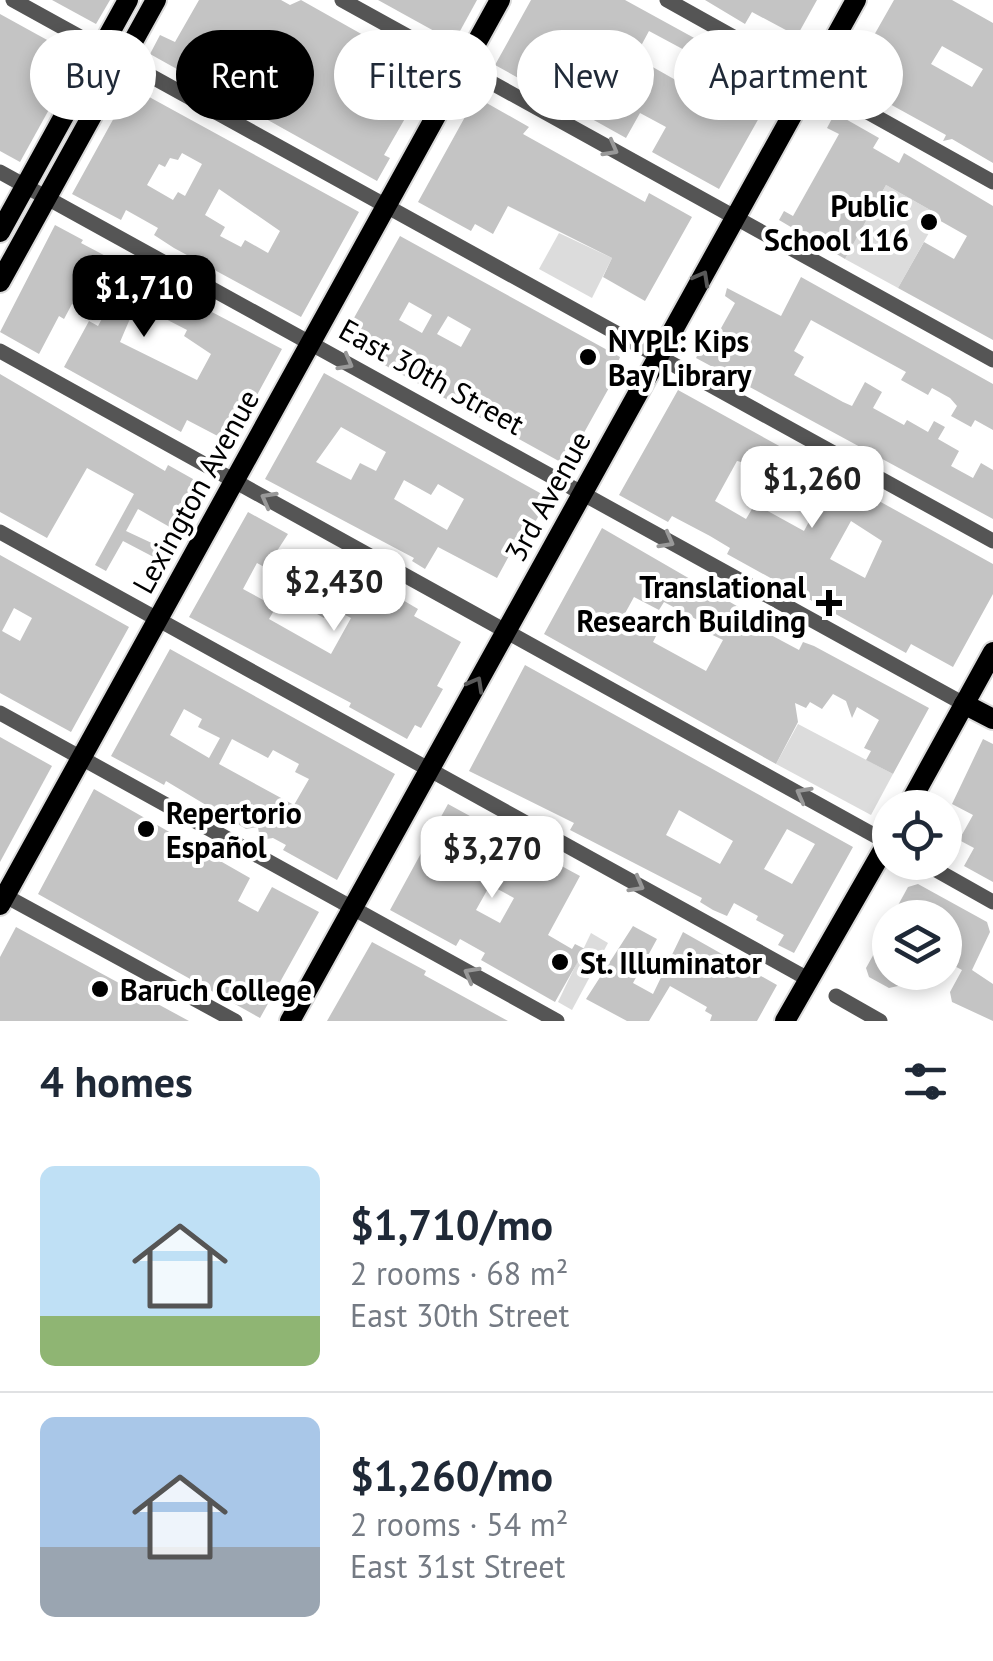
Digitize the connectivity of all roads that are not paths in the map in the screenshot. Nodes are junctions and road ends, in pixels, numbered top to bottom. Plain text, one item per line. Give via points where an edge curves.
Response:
1 (13, 0) edge
2 (128, 0) edge
3 (156, 0) edge
4 (342, 0) edge
5 (500, 0) edge
6 (667, 0) edge
7 (856, 0) edge
8 (67, 30) edge
9 (112, 30) edge
10 (140, 30) edge
11 (396, 30) edge
12 (483, 30) edge
13 (721, 30) edge
14 (840, 30) edge
15 (156, 78) edge
16 (497, 86) edge
17 (63, 120) edge
18 (90, 120) edge
19 (434, 120) edge
20 (790, 120) edge
21 (882, 120) edge
22 (0, 172) edge
23 (993, 182) edge
24 (26, 186) junction
25 (47, 197) junction
26 (387, 206) junction
27 (736, 218) junction
28 (0, 232) edge
29 (0, 282) edge
30 (311, 344) junction
31 (0, 351) edge
32 (658, 356) junction
33 (993, 360) edge
34 (235, 481) junction
35 (582, 494) junction
36 (0, 532) edge
37 (993, 541) edge
38 (158, 620) junction
39 (506, 631) junction
40 (993, 652) edge
41 (964, 704) junction
42 (0, 713) edge
43 (993, 719) edge
44 (82, 758) junction
45 (429, 770) junction
46 (917, 790) edge
47 (872, 833) edge
48 (872, 871) edge
49 (954, 880) edge
50 (2, 898) edge
51 (993, 902) edge
52 (352, 908) junction
53 (808, 979) junction
54 (836, 996) dead end
55 (235, 1021) edge
56 (290, 1021) edge
57 (556, 1021) edge
58 (785, 1021) edge
59 (880, 1021) edge

1 - 8 street
2 - 9 main road
3 - 10 main road
4 - 11 street
5 - 12 main road, Lexington Avenue
6 - 13 street
7 - 14 main road, 3rd Avenue
15 - 26 street
16 -> 27 street
17 - 24 main road
18 - 25 main road
19 - 26 main road, Lexington Avenue
20 - 27 main road, 3rd Avenue
21 - 23 street
22 - 24 street, East 30th Street
24 - 25 street, East 30th Street
24 - 28 main road
25 - 29 main road
25 - 30 street, East 30th Street
26 - 30 main road, Lexington Avenue
26 - 32 street
32 -> 27 main road, 3rd Avenue
27 - 33 street
30 - 34 main road, Lexington Avenue
30 -> 35 street, East 30th Street
31 - 34 street
32 - 35 main road, 3rd Avenue
32 - 37 street
34 - 38 main road, Lexington Avenue
39 -> 34 street
35 - 39 main road, 3rd Avenue
35 -> 41 street, East 30th Street
36 - 38 street
38 - 44 main road, Lexington Avenue
38 - 45 street
45 -> 39 main road, 3rd Avenue
47 -> 39 street
40 - 41 main road
41 - 43 main road, East 30th Street
41 - 46 main road
42 - 44 street
44 - 50 main road, Lexington Avenue
44 - 52 street
45 - 52 main road, 3rd Avenue
45 -> 53 street
48 - 53 main road
49 - 51 street
50 - 55 street
52 - 56 main road, 3rd Avenue
57 -> 52 street
53 - 58 main road
54 - 59 street

